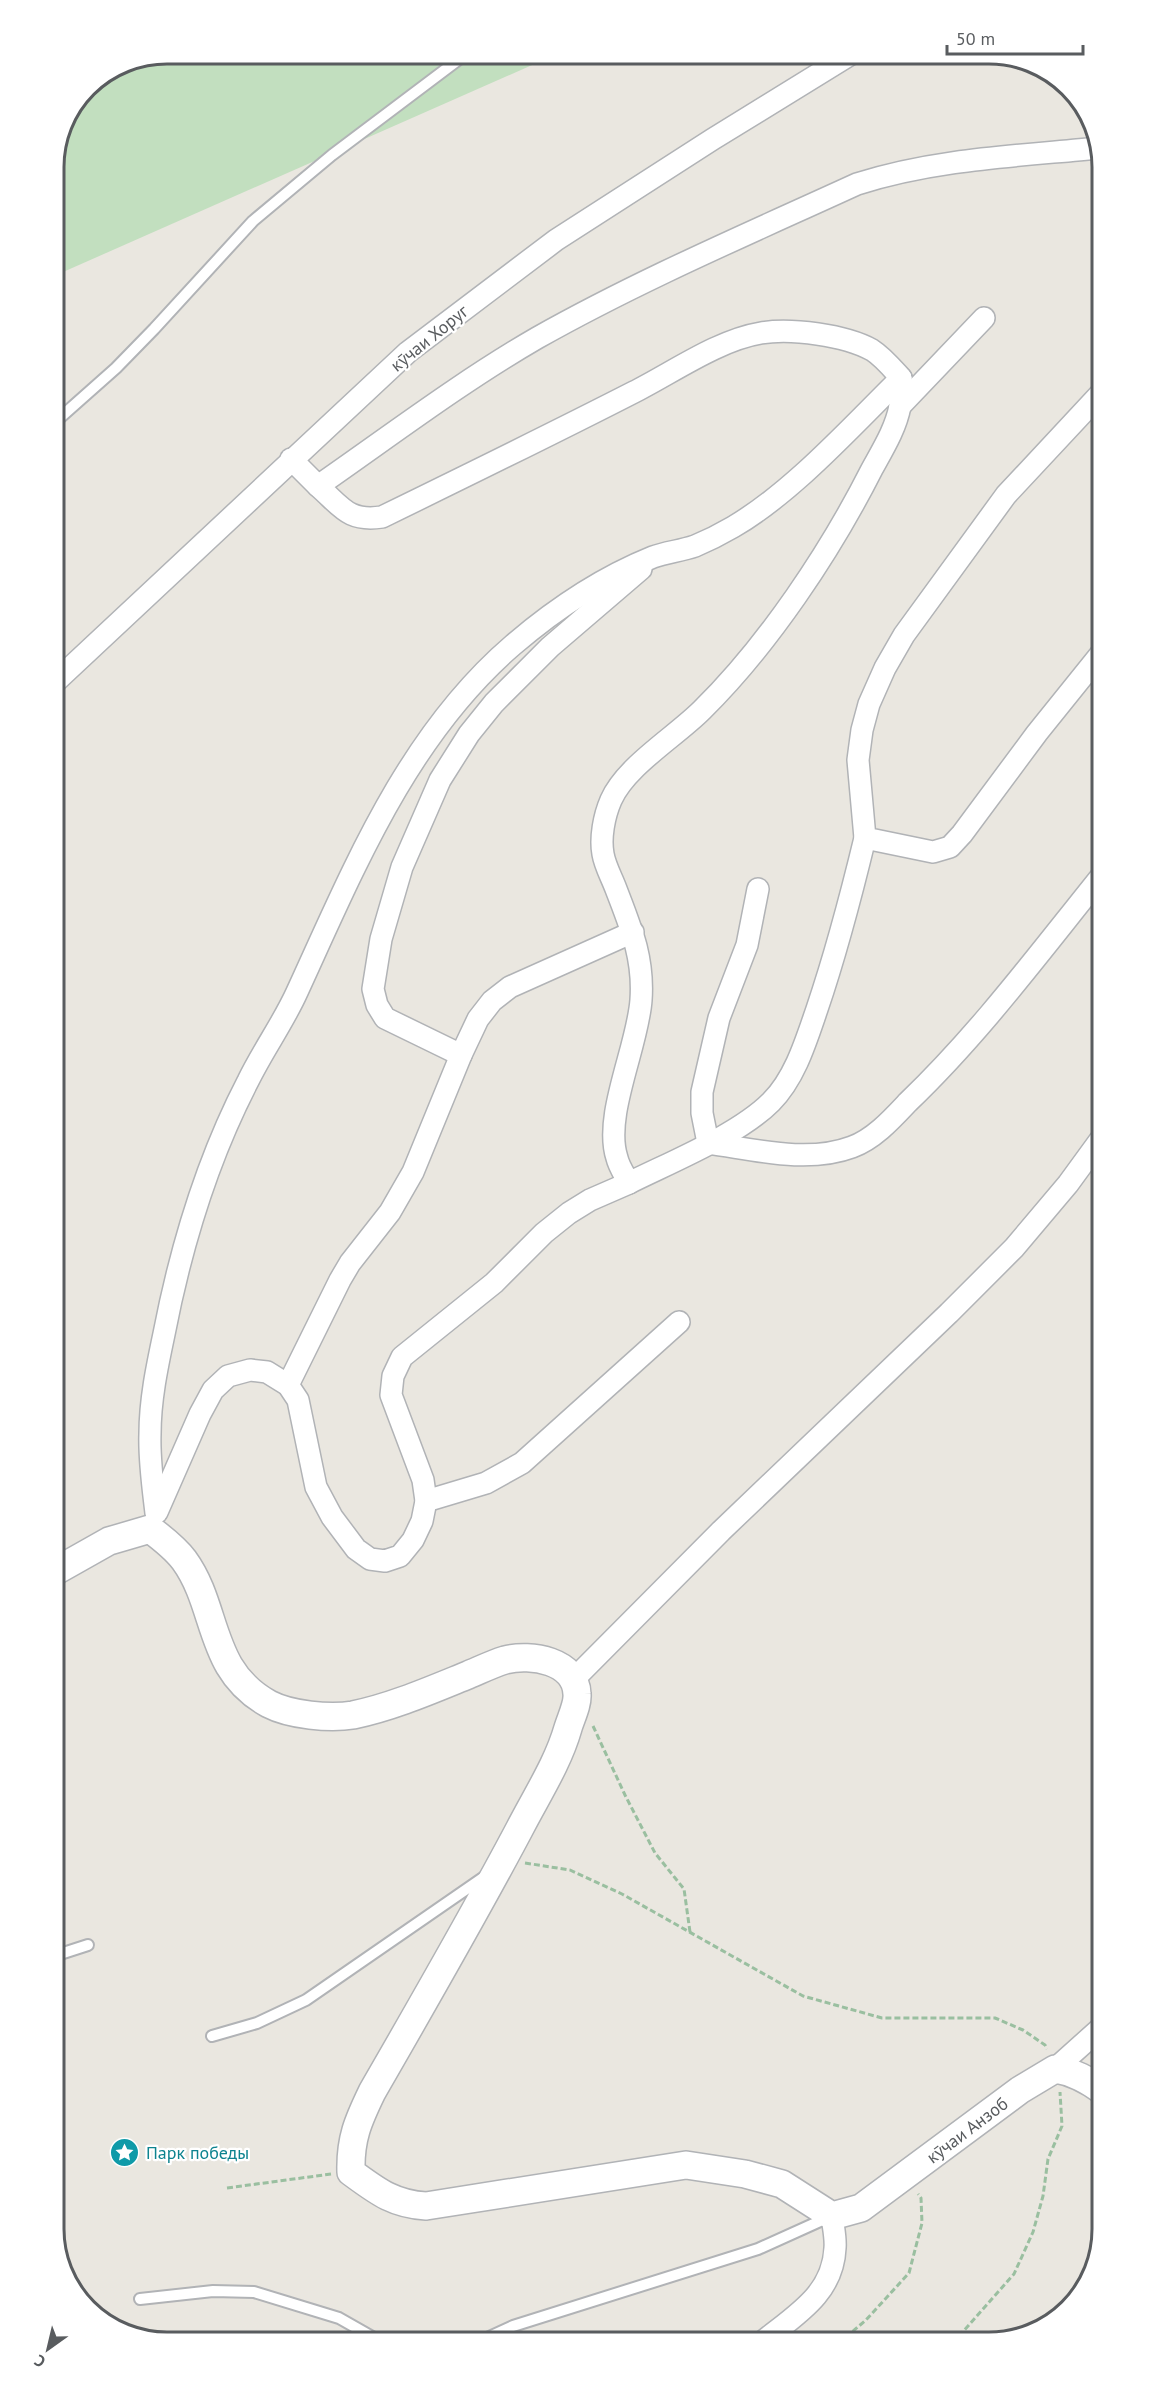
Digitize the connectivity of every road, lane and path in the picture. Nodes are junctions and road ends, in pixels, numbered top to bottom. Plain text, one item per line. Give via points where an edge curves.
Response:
1 (452, 64) edge
2 (833, 65) edge
3 (1091, 149) edge
4 (984, 318) dead end
5 (901, 378) junction
6 (1092, 404) edge
7 (900, 406) junction
8 (65, 413) edge
9 (291, 459) junction
10 (318, 486) junction
11 (657, 555) junction
12 (1092, 665) edge
13 (65, 672) edge
14 (865, 838) junction
15 (1092, 888) edge
16 (758, 889) dead end
17 (633, 932) junction
18 (461, 1055) junction
19 (708, 1143) junction
20 (1092, 1151) edge
21 (629, 1183) junction
22 (679, 1322) dead end
23 (288, 1385) junction
24 (426, 1501) junction
25 (153, 1521) junction
26 (64, 1566) edge
27 (576, 1687) junction
28 (501, 1865) junction
29 (690, 1932) junction
30 (88, 1945) dead end
31 (64, 1953) edge
32 (1092, 2036) edge
33 (212, 2037) dead end
34 (1055, 2069) junction
35 (1092, 2083) edge
36 (351, 2172) junction
37 (903, 2177) junction
38 (226, 2188) dead end
39 (832, 2216) junction
40 (140, 2299) dead end
41 (364, 2332) edge
42 (500, 2332) edge
43 (775, 2332) edge
44 (851, 2332) edge
45 (963, 2332) edge

1 - 8 lane via 332,155 253,221 116,368
2 - 9 street, кӯчаи Хоруг via 556,240 408,352
3 - 10 street via 951,162 857,184 639,286 537,339
4 - 7 street
5 - 7 street
5 - 10 street via 872,350 846,340 801,333 762,333 727,344 382,517 353,517
5 - 11 street via 784,490 735,526 693,546
6 - 14 street via 1006,495 904,635 885,668 869,704 858,760
7 - 17 street via 891,433 855,502 775,625 701,711 622,780 611,801 603,825 603,854
9 - 10 street
9 - 13 street, кӯчаи Хоруг
11 - 18 street via 550,647 494,703 440,780 402,867 381,939 373,989 377,1005 385,1018
11 - 25 street via 610,575 548,615 476,679 398,785 366,842 288,1012 248,1080 188,1230 155,1379 150,1432
12 - 14 street via 950,847 933,852
14 - 19 street via 826,981 788,1081 750,1120
15 - 19 street via 949,1063 879,1131 853,1147 828,1154 797,1155
16 - 19 street via 747,945 719,1018 702,1092
17 - 18 street via 510,987 485,1010
17 - 21 street via 643,970 641,1002 613,1138 616,1158
18 - 23 street via 413,1172 390,1212 340,1280
19 - 21 street
20 - 27 street via 1044,1216 1014,1248 721,1531
21 - 24 street via 569,1213 494,1283 402,1357 393,1376 391,1395 423,1480
22 - 24 street via 522,1463 486,1482
23 - 24 street via 298,1400 316,1486 332,1517 356,1549 370,1559 385,1561 400,1556 413,1540
23 - 25 street via 267,1372 250,1370 228,1376 213,1390
25 - 26 street
25 - 27 street via 184,1560 199,1588 223,1659 243,1685 270,1704 326,1717 352,1715 414,1697 507,1660 536,1658 556,1664
27 - 28 street via 565,1737
27 - 29 path via 625,1795 656,1852 684,1889
28 - 29 path via 526,1863 570,1870
28 - 33 lane via 306,2000
28 - 36 street via 354,2130
29 - 34 path via 803,1996 882,2018 995,2018 1045,2045
30 - 31 lane
32 - 34 street
34 - 35 street via 1069,2071
34 - 37 street, кӯчаи Анзоб via 1020,2090
34 - 45 path via 1062,2126 1048,2159 1044,2196 1032,2232 1014,2274
36 - 38 path
36 - 39 street via 384,2196 406,2205 426,2206 686,2164 782,2184
37 - 39 street, кӯчаи Анзоб via 861,2208
37 - 44 path via 921,2198 922,2223 909,2272
39 - 42 lane via 758,2249
39 - 43 street via 836,2247 831,2276 814,2301
40 - 41 lane via 213,2291 254,2292 339,2318

